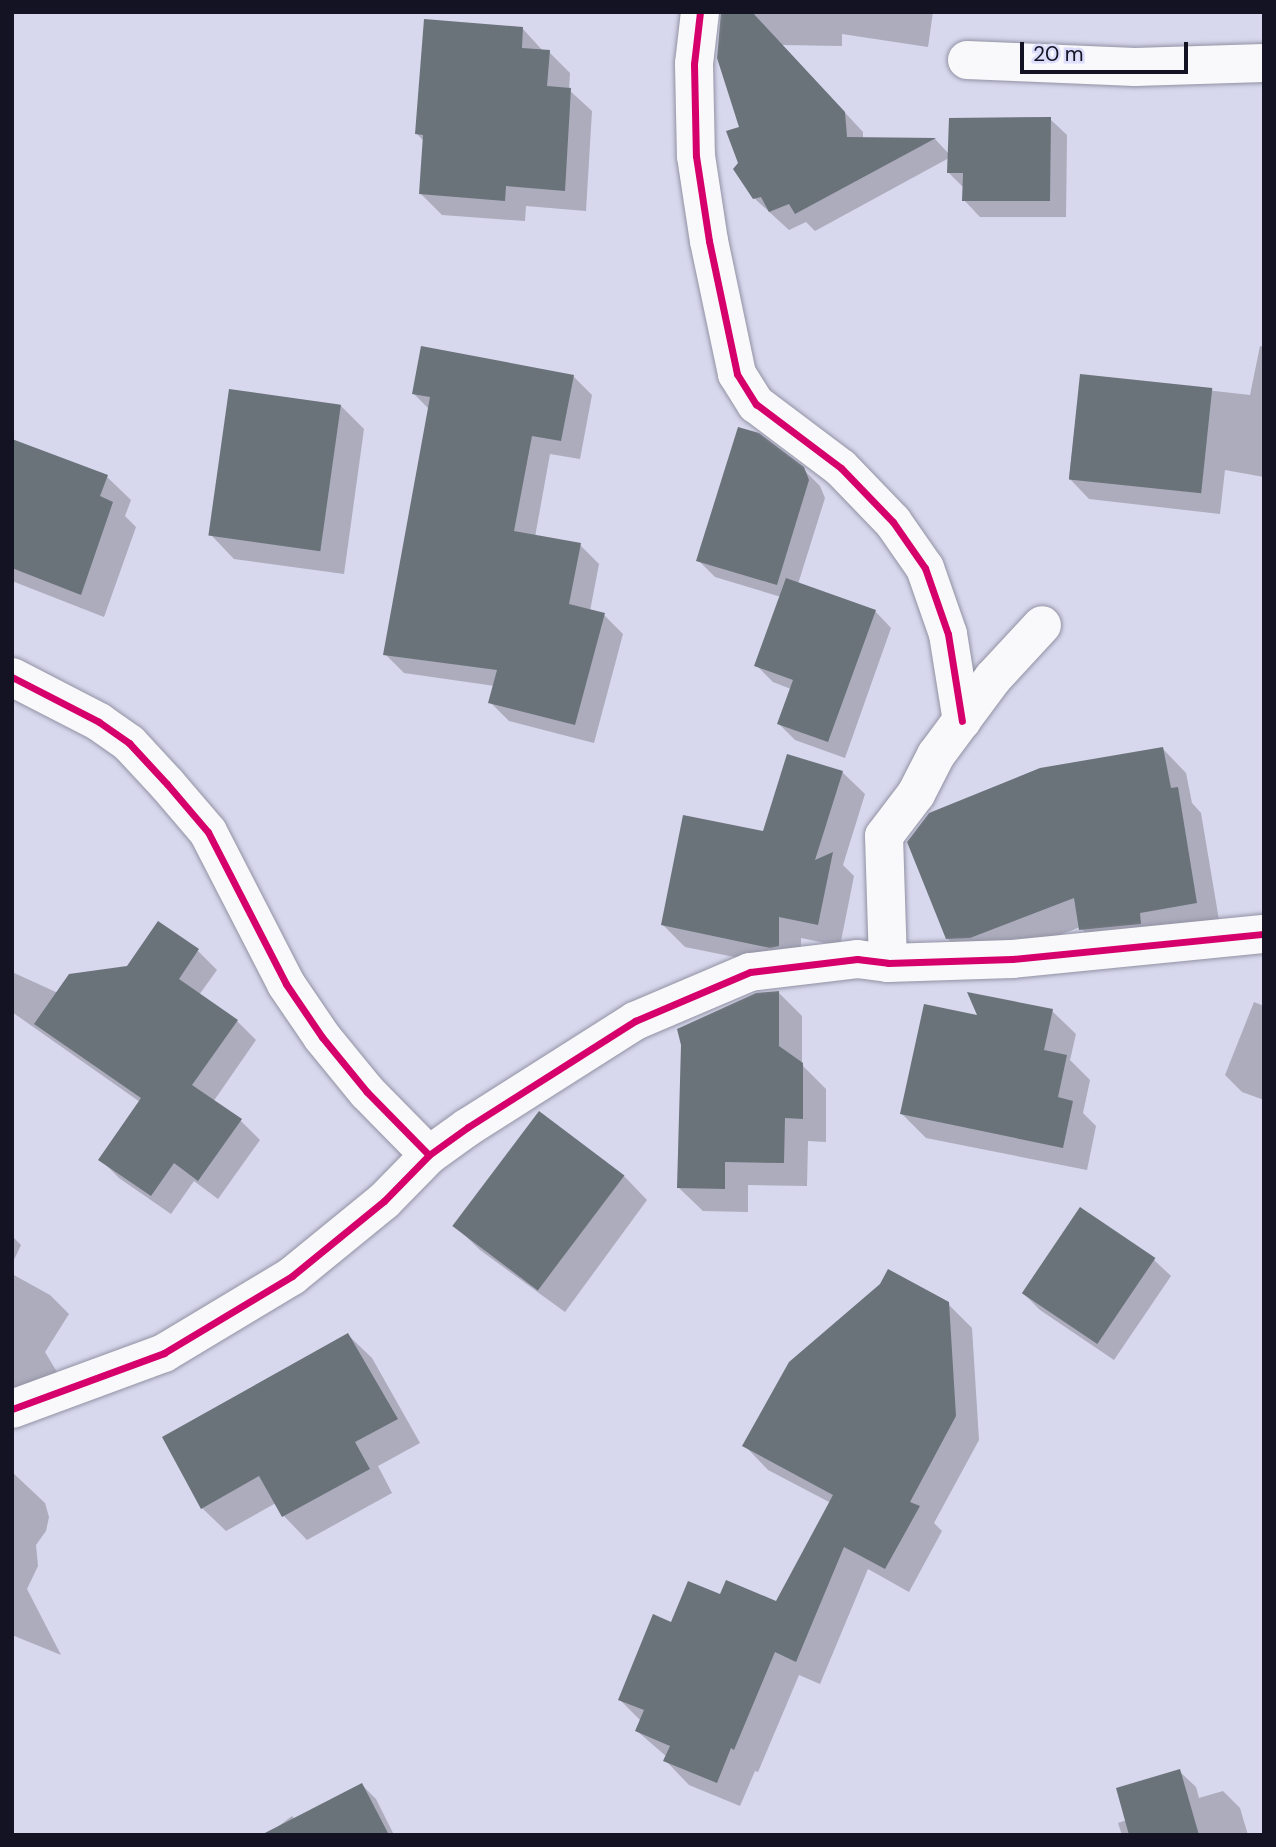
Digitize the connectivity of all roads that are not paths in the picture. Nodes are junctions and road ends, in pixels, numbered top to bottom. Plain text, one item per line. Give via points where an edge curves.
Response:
1 (700, 12) edge
2 (967, 60) dead end
3 (1264, 63) edge
4 (1042, 625) dead end
5 (12, 677) edge
6 (962, 721) junction
7 (1264, 934) edge
8 (888, 963) junction
9 (429, 1155) junction
10 (12, 1409) edge

1 - 6 street via 694,64 696,156 737,374 756,404 841,468 893,522 926,568 948,634
2 - 3 street via 1135,67
4 - 6 street via 993,678
5 - 9 street via 99,722 129,743 167,784 208,832 286,984 322,1037 367,1092
6 - 8 street via 884,836
7 - 8 street via 1012,959
8 - 9 street via 857,959 750,972 694,994 635,1021
9 - 10 street via 384,1200 292,1276 164,1353

